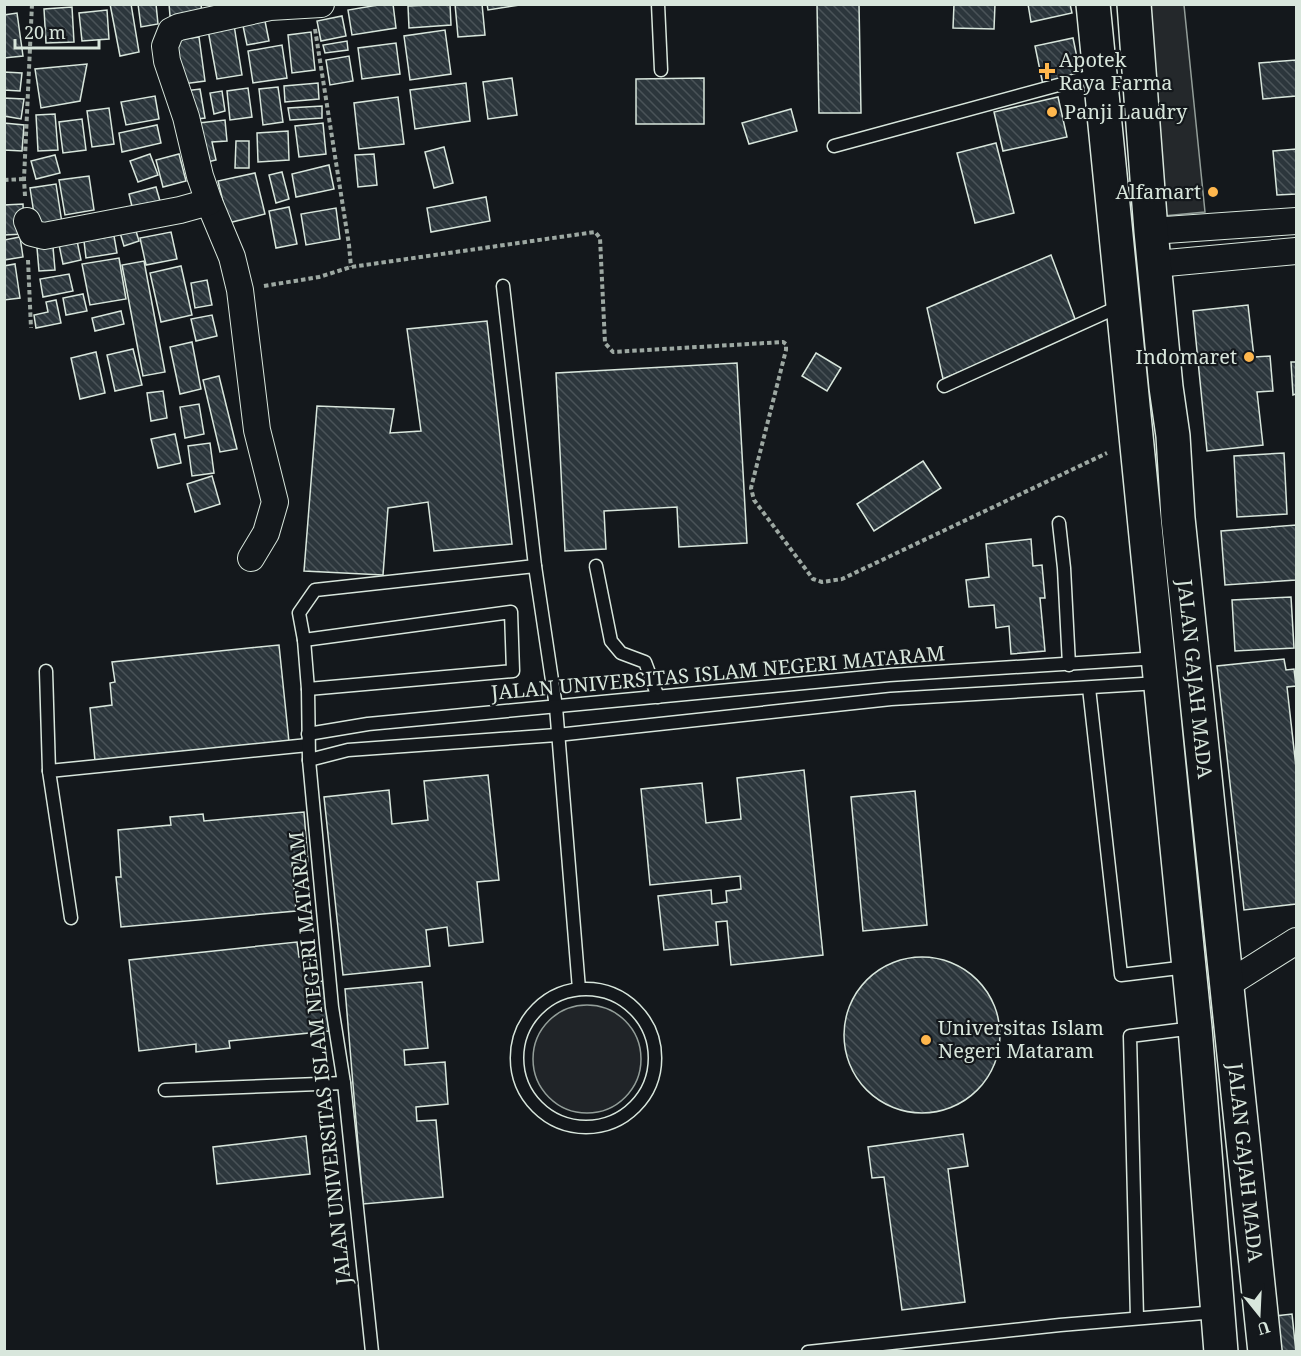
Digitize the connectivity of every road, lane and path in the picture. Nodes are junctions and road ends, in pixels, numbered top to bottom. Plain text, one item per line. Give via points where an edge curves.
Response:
1 (32, 4) edge
2 (658, 4) edge
3 (1093, 4) edge
4 (1134, 4) edge
5 (306, 5) edge
6 (661, 70) dead end
7 (1139, 71) junction
8 (1100, 74) junction
9 (834, 146) dead end
10 (24, 179) junction
11 (4, 180) edge
12 (209, 202) junction
13 (1296, 221) edge
14 (27, 222) junction
15 (1151, 231) junction
16 (1296, 251) edge
17 (1156, 264) junction
18 (351, 267) junction
19 (503, 286) dead end
20 (240, 290) junction
21 (1124, 304) junction
22 (32, 328) dead end
23 (944, 386) dead end
24 (1173, 436) junction
25 (1137, 439) junction
26 (1059, 523) dead end
27 (251, 558) dead end
28 (535, 566) junction
29 (596, 566) dead end
30 (304, 640) junction
31 (1069, 664) junction
32 (46, 671) dead end
33 (1160, 671) junction
34 (1089, 688) junction
35 (308, 689) junction
36 (658, 697) junction
37 (556, 707) junction
38 (557, 735) junction
39 (308, 740) junction
40 (309, 760) junction
41 (49, 771) junction
42 (71, 918) dead end
43 (1296, 941) edge
44 (1189, 967) junction
45 (1228, 984) junction
46 (579, 989) junction
47 (1195, 1028) junction
48 (344, 1083) junction
49 (165, 1090) dead end
50 (1218, 1311) junction
51 (1137, 1318) junction
52 (904, 1347) edge
53 (372, 1352) edge
54 (808, 1352) edge
55 (1221, 1352) edge
56 (1265, 1352) edge

1 - 10 path
2 - 6 lane
3 - 8 main road, JALAN GAJAH MADA
4 - 7 main road, JALAN GAJAH MADA
5 - 12 street via 270,7 179,27 168,37 167,61
5 - 18 path
7 - 8 main road
7 - 15 main road, JALAN GAJAH MADA
8 - 9 lane
8 - 21 main road, JALAN GAJAH MADA
10 - 11 path
10 - 14 path
12 - 14 street via 44,236 32,233
12 - 20 street via 232,257
13 - 15 street
14 - 22 path
15 - 17 main road, JALAN GAJAH MADA
16 - 17 street
17 - 24 main road, JALAN GAJAH MADA
18 - 20 path via 318,278
18 - 25 path via 595,232 600,238 605,343 613,352 783,342 786,350 751,488 754,501 813,579 822,582 842,579
19 - 28 lane
20 - 27 street via 257,430 275,502 266,533
21 - 23 lane
21 - 25 main road, JALAN GAJAH MADA
24 - 25 main road
24 - 45 main road, JALAN GAJAH MADA via 1178,518
25 - 33 main road, JALAN GAJAH MADA
26 - 31 lane
28 - 30 lane via 315,590 299,613
28 - 37 lane
29 - 36 lane via 611,641 621,654 645,662
30 - 35 lane
30 - 35 lane via 511,612 513,671
31 - 33 lane, JALAN UNIVERSITAS ISLAM NEGERI MATARAM
31 - 36 lane, JALAN UNIVERSITAS ISLAM NEGERI MATARAM via 889,675
32 - 41 lane
33 - 34 lane
33 - 44 main road, JALAN GAJAH MADA
34 - 38 lane via 891,699
34 - 44 lane via 1121,975
35 - 39 lane
36 - 37 lane, JALAN UNIVERSITAS ISLAM NEGERI MATARAM
37 - 38 lane
37 - 39 lane, JALAN UNIVERSITAS ISLAM NEGERI MATARAM via 368,724
38 - 40 lane via 348,750
38 - 46 lane
39 - 40 lane, JALAN UNIVERSITAS ISLAM NEGERI MATARAM
39 - 41 lane
40 - 48 lane, JALAN UNIVERSITAS ISLAM NEGERI MATARAM via 332,1006
41 - 42 lane
43 - 45 street
44 - 47 main road, JALAN GAJAH MADA
45 - 56 main road, JALAN GAJAH MADA
46 - 46 lane via 555,996 536,1010 522,1030 516,1053 519,1077 529,1099 547,1116 568,1126 593,1128 616,1121 636,1107 650,1087 656,1067 655,1046 649,1026 636,1009 609,993
47 - 50 main road, JALAN GAJAH MADA
47 - 51 lane via 1130,1036
48 - 49 lane
48 - 53 lane, JALAN UNIVERSITAS ISLAM NEGERI MATARAM
50 - 51 lane
50 - 55 main road, JALAN GAJAH MADA
51 - 52 lane
52 - 54 lane

